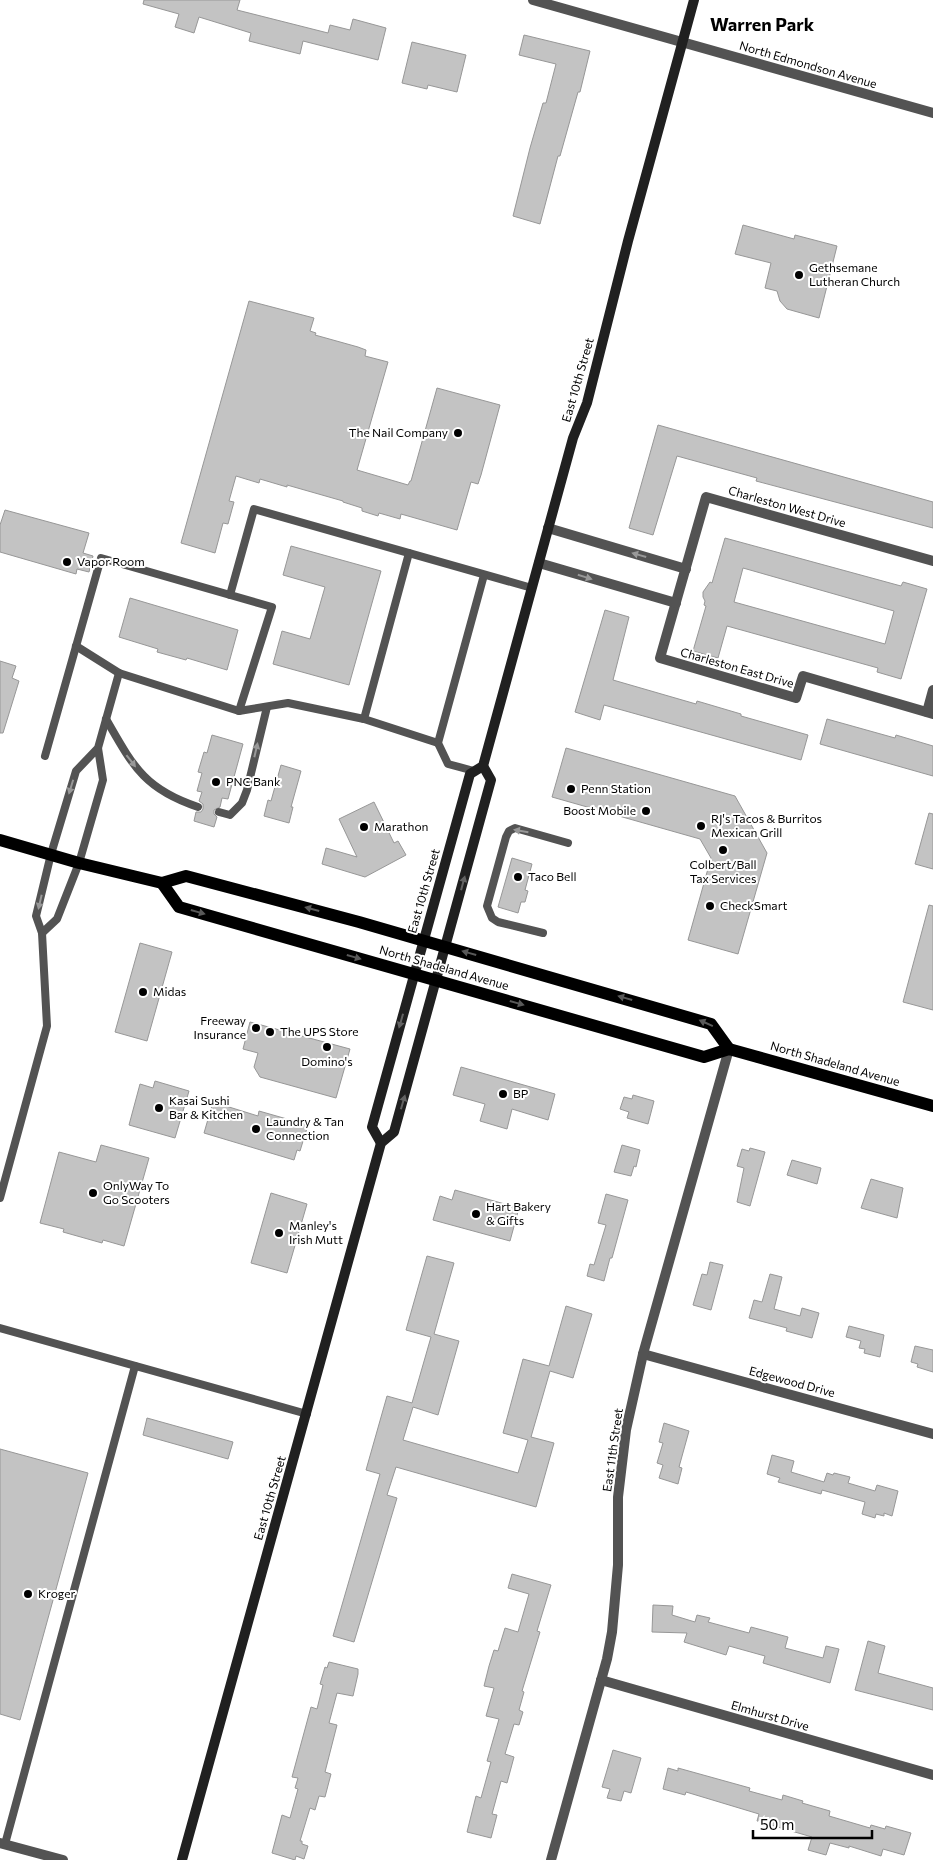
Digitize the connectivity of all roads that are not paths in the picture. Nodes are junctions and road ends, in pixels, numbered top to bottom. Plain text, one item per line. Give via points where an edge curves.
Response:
1 (533, 0) edge
2 (694, 0) edge
3 (683, 42) junction
4 (933, 113) edge
5 (548, 528) junction
6 (409, 553) junction
7 (933, 561) edge
8 (539, 563) junction
9 (686, 569) junction
10 (484, 575) junction
11 (532, 588) junction
12 (230, 595) junction
13 (676, 604) junction
14 (76, 646) junction
15 (119, 673) junction
16 (933, 690) edge
17 (266, 707) junction
18 (239, 711) junction
19 (930, 713) edge
20 (106, 719) junction
21 (364, 719) junction
22 (438, 742) junction
23 (98, 748) junction
24 (45, 756) dead end
25 (478, 769) junction
26 (198, 807) dead end
27 (219, 812) dead end
28 (0, 840) edge
29 (568, 843) dead end
30 (51, 854) junction
31 (79, 863) junction
32 (162, 883) junction
33 (42, 933) junction
34 (543, 934) dead end
35 (423, 941) junction
36 (446, 947) junction
37 (414, 974) junction
38 (437, 980) junction
39 (729, 1049) junction
40 (933, 1106) edge
41 (381, 1143) junction
42 (0, 1198) edge
43 (0, 1328) edge
44 (644, 1354) junction
45 (135, 1366) junction
46 (306, 1414) junction
47 (933, 1434) edge
48 (601, 1680) junction
49 (933, 1776) edge
50 (2, 1844) edge
51 (64, 1860) edge
52 (182, 1860) edge
53 (552, 1860) edge

1 - 3 street, North Edmondson Avenue
2 - 3 main road, East 10th Street
3 - 4 street, North Edmondson Avenue
3 - 5 main road, East 10th Street via 630,231 587,403 573,438
5 - 8 main road, East 10th Street
9 -> 5 street
6 - 10 lane
6 - 12 lane via 254,509
6 - 21 lane
7 - 9 street, Charleston West Drive via 706,497
8 - 11 main road, East 10th Street
8 -> 13 street
9 - 13 street, Charleston West Drive
10 - 11 lane
10 - 22 lane
11 - 25 main road, East 10th Street
12 - 14 lane via 101,558
12 - 18 lane via 272,606
13 - 19 street, Charleston East Drive via 660,658 796,698 803,676
14 - 15 lane
14 - 24 lane
15 - 18 lane
15 - 20 lane
16 - 19 street
17 - 18 lane
17 - 21 lane via 288,702
27 -> 17 lane via 230,814 242,803
20 - 23 lane
20 -> 26 lane via 146,780 175,799
21 - 22 lane
22 - 25 lane via 448,764
23 -> 30 lane via 76,771
23 - 31 lane via 103,780
25 - 35 main road, East 10th Street via 470,774
36 -> 25 main road, East 10th Street via 491,780
28 - 30 main road, North Shadeland Avenue
29 -> 34 lane via 515,828 506,836 487,906 489,912 498,922
30 - 31 main road, North Shadeland Avenue
30 -> 33 lane via 36,916
31 - 32 main road, North Shadeland Avenue
31 - 33 lane via 57,919
35 -> 32 main road, North Shadeland Avenue via 186,876
32 -> 37 main road, North Shadeland Avenue via 179,907
33 - 42 lane via 47,1026
35 - 36 main road, North Shadeland Avenue
35 - 37 main road, East 10th Street
36 - 38 main road, East 10th Street
39 -> 36 main road, North Shadeland Avenue via 711,1024
37 - 38 main road, North Shadeland Avenue
37 -> 41 main road, East 10th Street via 372,1127
38 -> 39 main road, North Shadeland Avenue via 704,1057
41 -> 38 main road, East 10th Street via 394,1132
39 - 40 main road, North Shadeland Avenue
39 - 44 street, East 11th Street
41 - 46 main road, East 10th Street
43 - 45 lane
44 - 47 street, Edgewood Drive
44 - 48 street, East 11th Street via 626,1430 618,1497 618,1565 607,1660
45 - 46 lane
45 - 50 lane
46 - 52 main road, East 10th Street
48 - 49 street, Elmhurst Drive
48 - 53 street, East 11th Street
50 - 51 street

